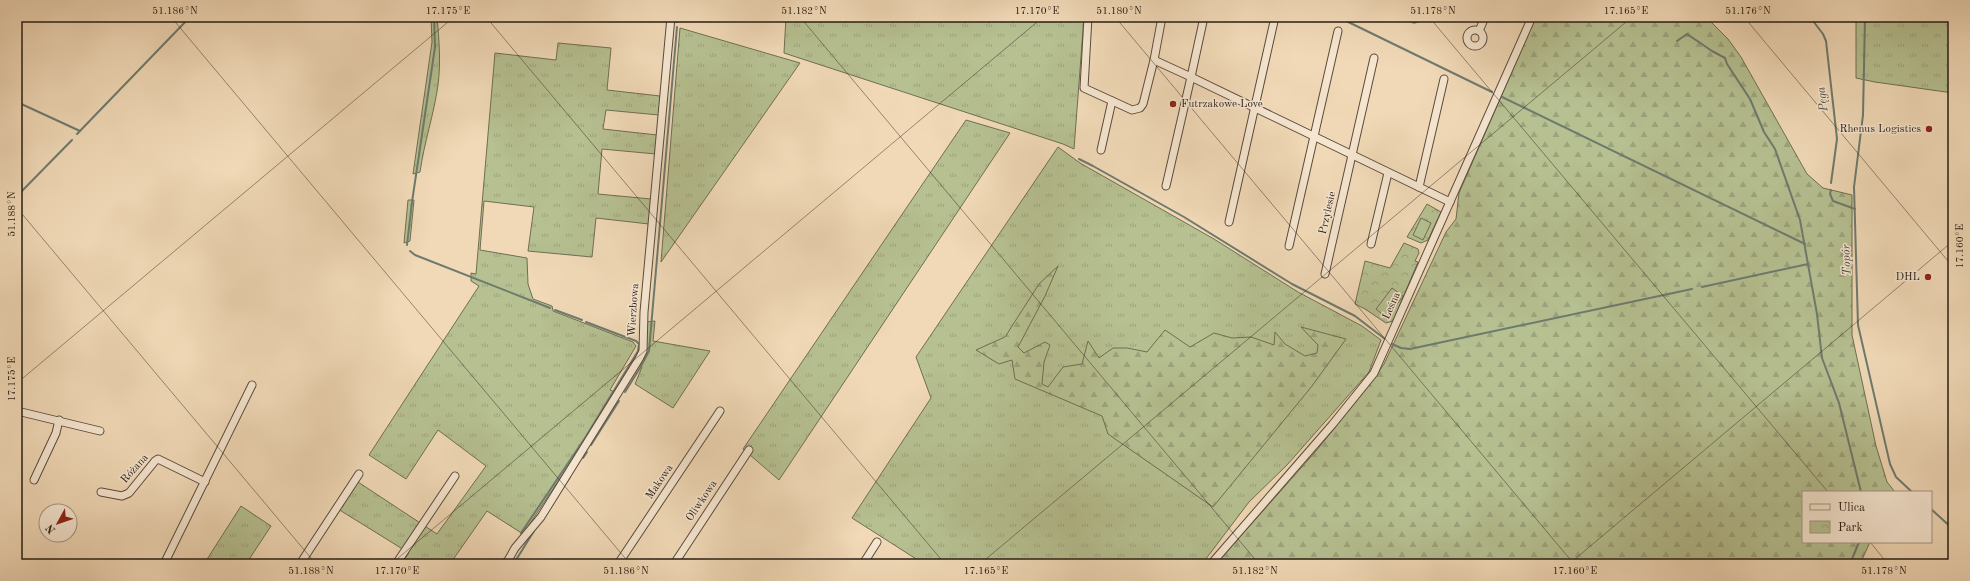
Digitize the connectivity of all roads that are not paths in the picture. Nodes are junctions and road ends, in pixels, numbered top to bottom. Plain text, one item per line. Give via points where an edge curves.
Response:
1 (671, 17) edge
2 (1088, 17) edge
3 (1162, 17) edge
4 (1204, 17) edge
5 (1275, 17) edge
6 (1410, 17) edge
7 (1420, 17) edge
8 (1485, 17) edge
9 (1532, 17) edge
10 (1338, 30) dead end
11 (1479, 31) dead end
12 (1374, 58) dead end
13 (1154, 60) junction
14 (1191, 77) junction
15 (1444, 79) dead end
16 (1112, 101) junction
17 (1254, 109) junction
18 (1314, 138) junction
19 (1101, 150) dead end
20 (1352, 156) junction
21 (1388, 173) junction
22 (1166, 186) dead end
23 (1419, 188) junction
24 (1450, 202) junction
25 (1229, 222) dead end
26 (1371, 244) dead end
27 (1289, 246) dead end
28 (1325, 274) dead end
29 (252, 384) dead end
30 (17, 411) edge
31 (720, 412) dead end
32 (59, 420) junction
33 (100, 431) dead end
34 (749, 450) dead end
35 (359, 474) dead end
36 (455, 476) dead end
37 (34, 480) dead end
38 (206, 482) junction
39 (101, 492) dead end
40 (877, 542) dead end
41 (167, 563) edge
42 (300, 564) edge
43 (396, 564) edge
44 (506, 564) edge
45 (618, 564) edge
46 (674, 564) edge
47 (863, 564) edge
48 (1210, 564) edge

1 - 44 street, Wierzbowa via 644,312 643,351 603,420 563,478 541,517 515,548
2 - 16 street via 1084,88
3 - 13 street
4 - 14 street
5 - 17 street
6 - 7 street
8 - 11 street
9 - 24 street, Leśna
10 - 18 street
12 - 20 street, Przylesie
13 - 14 street
13 - 16 street via 1140,108 1132,110
14 - 17 street
14 - 22 street
15 - 23 street
16 - 19 street
17 - 18 street
17 - 25 street
18 - 20 street
18 - 27 street
20 - 21 street
20 - 28 street, Przylesie
21 - 23 street
21 - 26 street
23 - 24 street
24 - 48 street, Leśna via 1374,373
29 - 38 street
30 - 32 street
31 - 45 street, Makowa
32 - 33 street
32 - 37 street via 56,433
34 - 46 street, Oliwkowa
35 - 42 street
36 - 43 street
38 - 39 street, Różana via 158,459 128,493 122,496
38 - 41 street
40 - 47 street

